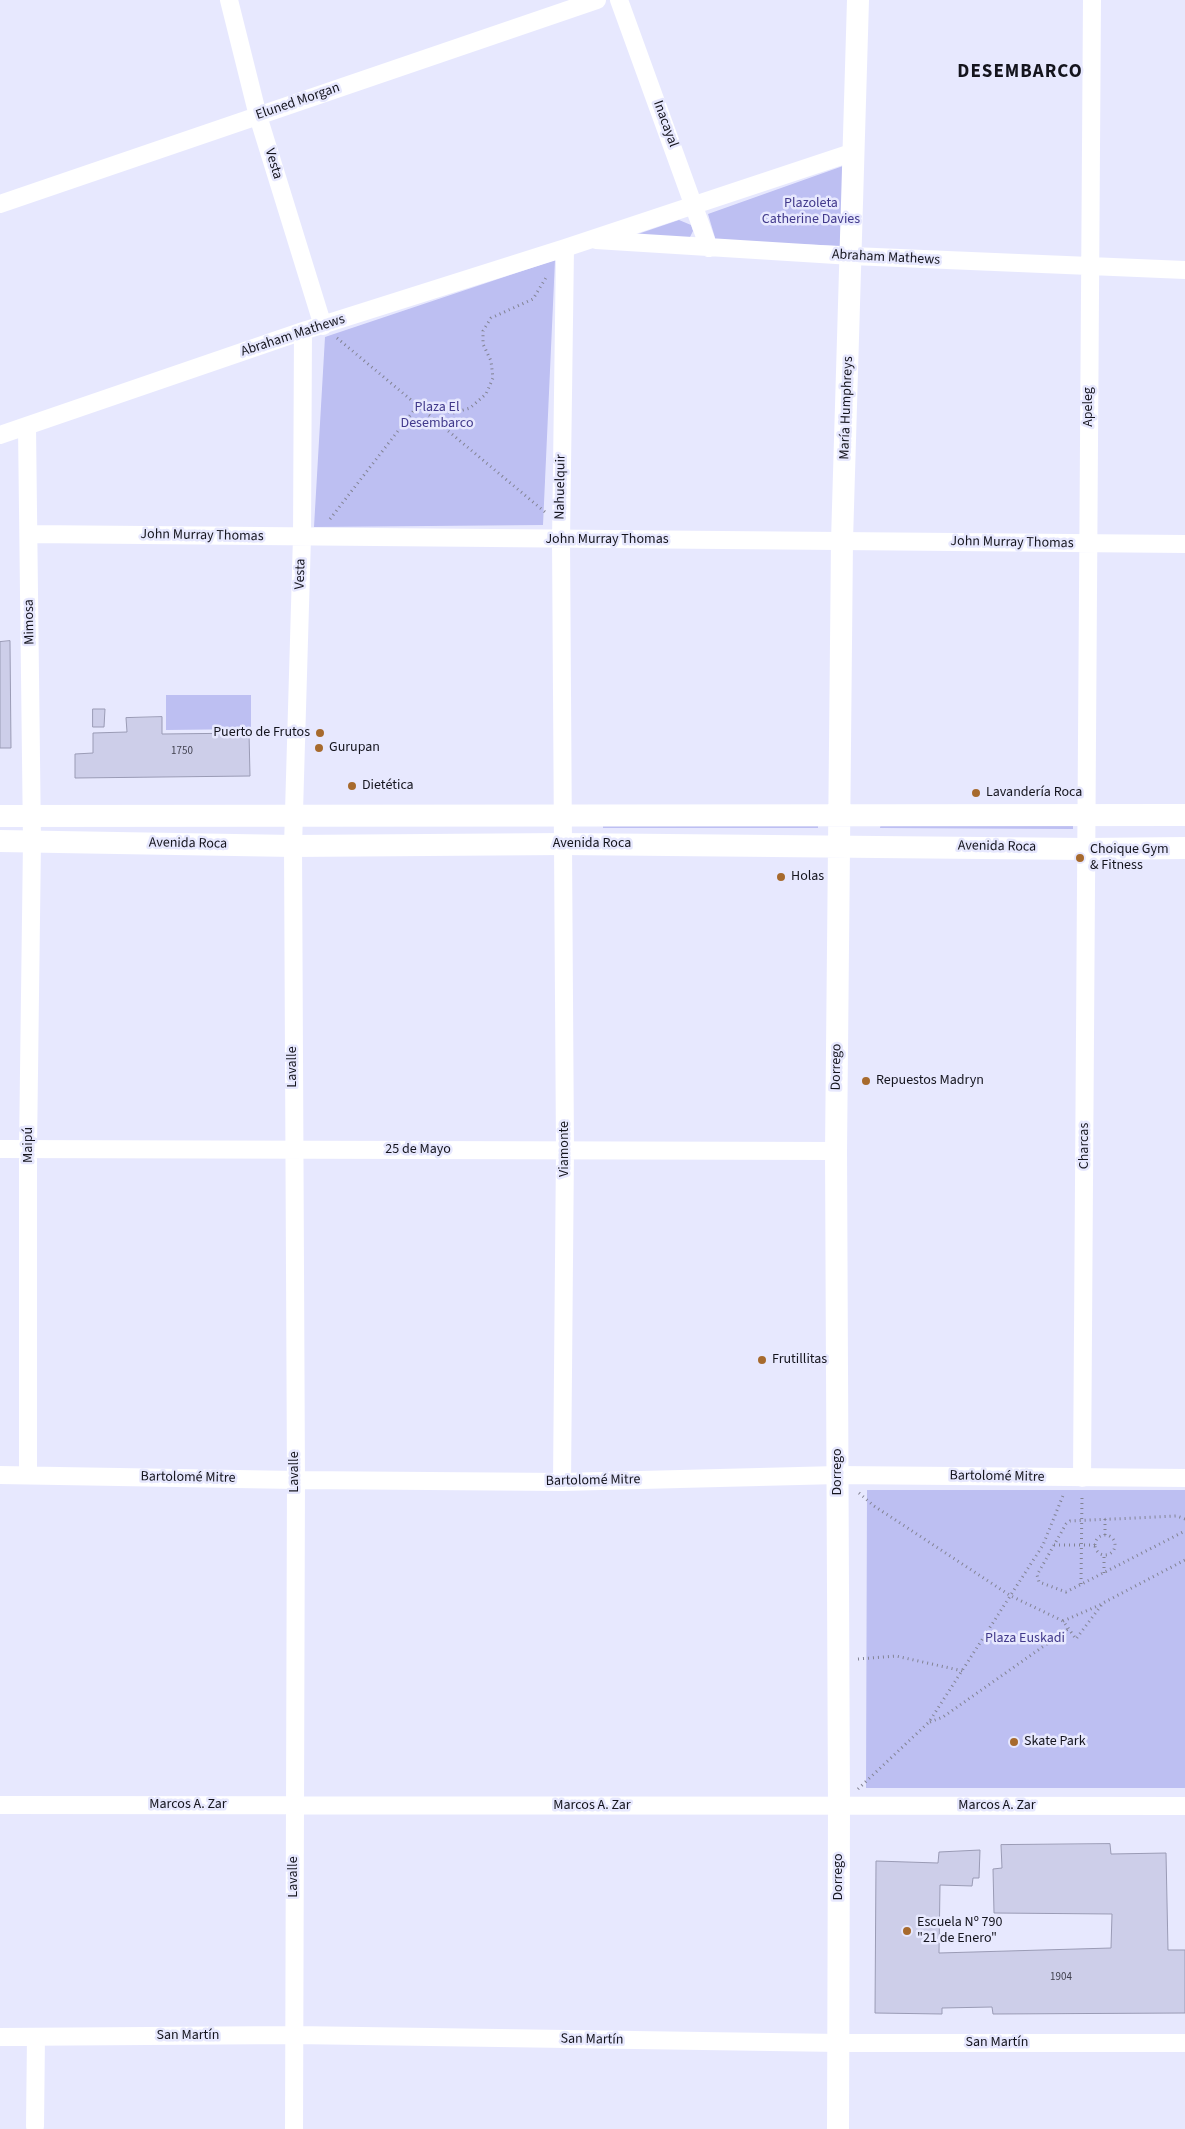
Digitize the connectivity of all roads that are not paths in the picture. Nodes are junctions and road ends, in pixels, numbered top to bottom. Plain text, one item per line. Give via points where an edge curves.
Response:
1 (229, 0) edge
2 (597, 0) edge
3 (619, 0) edge
4 (858, 0) edge
5 (1092, 0) edge
6 (258, 116) junction
7 (854, 152) junction
8 (0, 204) edge
9 (694, 204) junction
10 (588, 240) junction
11 (565, 248) junction
12 (709, 248) junction
13 (852, 256) junction
14 (1090, 268) junction
15 (1185, 270) edge
16 (323, 326) junction
17 (303, 331) junction
18 (27, 427) junction
19 (0, 435) edge
20 (561, 532) junction
21 (29, 534) junction
22 (310, 537) junction
23 (842, 541) junction
24 (1088, 544) junction
25 (1185, 544) edge
26 (840, 815) junction
27 (1086, 815) junction
28 (1185, 815) edge
29 (0, 816) edge
30 (31, 816) junction
31 (294, 816) junction
32 (562, 816) junction
33 (0, 841) edge
34 (32, 841) junction
35 (563, 844) junction
36 (839, 845) junction
37 (293, 846) junction
38 (1185, 848) edge
39 (1087, 849) junction
40 (0, 1149) edge
41 (28, 1149) junction
42 (294, 1150) junction
43 (565, 1150) junction
44 (836, 1151) junction
45 (0, 1475) edge
46 (28, 1475) junction
47 (838, 1475) junction
48 (1076, 1478) junction
49 (1185, 1478) edge
50 (296, 1480) junction
51 (562, 1482) junction
52 (0, 1805) edge
53 (294, 1805) junction
54 (839, 1806) junction
55 (1185, 1806) edge
56 (294, 2035) junction
57 (36, 2037) junction
58 (0, 2038) edge
59 (839, 2043) junction
60 (1185, 2043) edge
61 (35, 2126) dead end
62 (294, 2129) edge
63 (838, 2129) edge

1 - 6 street, Vesta
2 - 6 street, Eluned Morgan
3 - 9 street, Inacayal
4 - 7 main road, María Humphreys
5 - 14 street, Apeleg
6 - 8 street, Eluned Morgan
6 - 16 street, Vesta
7 - 9 street, Abraham Mathews
7 - 13 main road, María Humphreys
9 - 10 street, Abraham Mathews
9 - 12 street, Inacayal
10 - 11 street, Abraham Mathews
10 - 12 street, Abraham Mathews
11 - 16 street, Abraham Mathews
11 - 20 street, Nahuelquir
12 - 13 street, Abraham Mathews
13 - 14 street, Abraham Mathews
13 - 23 main road, María Humphreys
14 - 15 street, Abraham Mathews
14 - 24 street, Apeleg
16 - 17 street, Abraham Mathews
17 - 18 street, Abraham Mathews
17 - 22 street, Vesta
18 - 19 street, Abraham Mathews
18 - 21 street, Mimosa
20 - 22 street, John Murray Thomas
20 - 23 street, John Murray Thomas
20 - 32 street, Nahuelquir
21 - 22 street, John Murray Thomas
21 - 30 street, Mimosa
22 - 31 street, Vesta
23 - 24 street, John Murray Thomas
23 - 26 main road, María Humphreys
24 - 25 street, John Murray Thomas
24 - 27 street, Apeleg
26 - 27 main road, Avenida Roca
26 - 32 main road, Avenida Roca
26 - 36 main road, Dorrego
27 - 28 main road, Avenida Roca
27 - 39 street, Charcas
29 - 30 main road, Avenida Roca
30 - 31 main road, Avenida Roca
30 - 34 street, Maipú
31 - 32 main road, Avenida Roca
31 - 37 street, Lavalle
32 - 35 street, Viamonte
33 - 34 main road, Avenida Roca
34 - 37 main road, Avenida Roca
34 - 41 street, Maipú
35 - 36 main road, Avenida Roca
35 - 37 main road, Avenida Roca
35 - 43 street, Viamonte
36 - 39 main road, Avenida Roca
36 - 44 main road, Dorrego
37 - 42 street, Lavalle
38 - 39 main road, Avenida Roca
39 - 48 street, Charcas
40 - 41 street, 25 de Mayo
41 - 42 street, 25 de Mayo
41 - 46 street, Maipú
42 - 43 street, 25 de Mayo
42 - 50 street, Lavalle
43 - 44 street, 25 de Mayo
43 - 51 street, Viamonte
44 - 47 main road, Dorrego
45 - 46 street, Bartolomé Mitre
46 - 50 street, Bartolomé Mitre
47 - 48 street, Bartolomé Mitre
47 - 51 street, Bartolomé Mitre
47 - 54 main road, Dorrego
48 - 49 street, Bartolomé Mitre
50 - 51 street, Bartolomé Mitre
50 - 53 street, Lavalle
52 - 53 street, Marcos A. Zar
53 - 54 street, Marcos A. Zar
53 - 56 street, Lavalle
54 - 55 street, Marcos A. Zar
54 - 59 main road, Dorrego
56 - 57 street, San Martín
56 - 59 street, San Martín
56 - 62 street, Lavalle
57 - 58 street, San Martín
57 - 61 street
59 - 60 street, San Martín
59 - 63 main road, Dorrego

